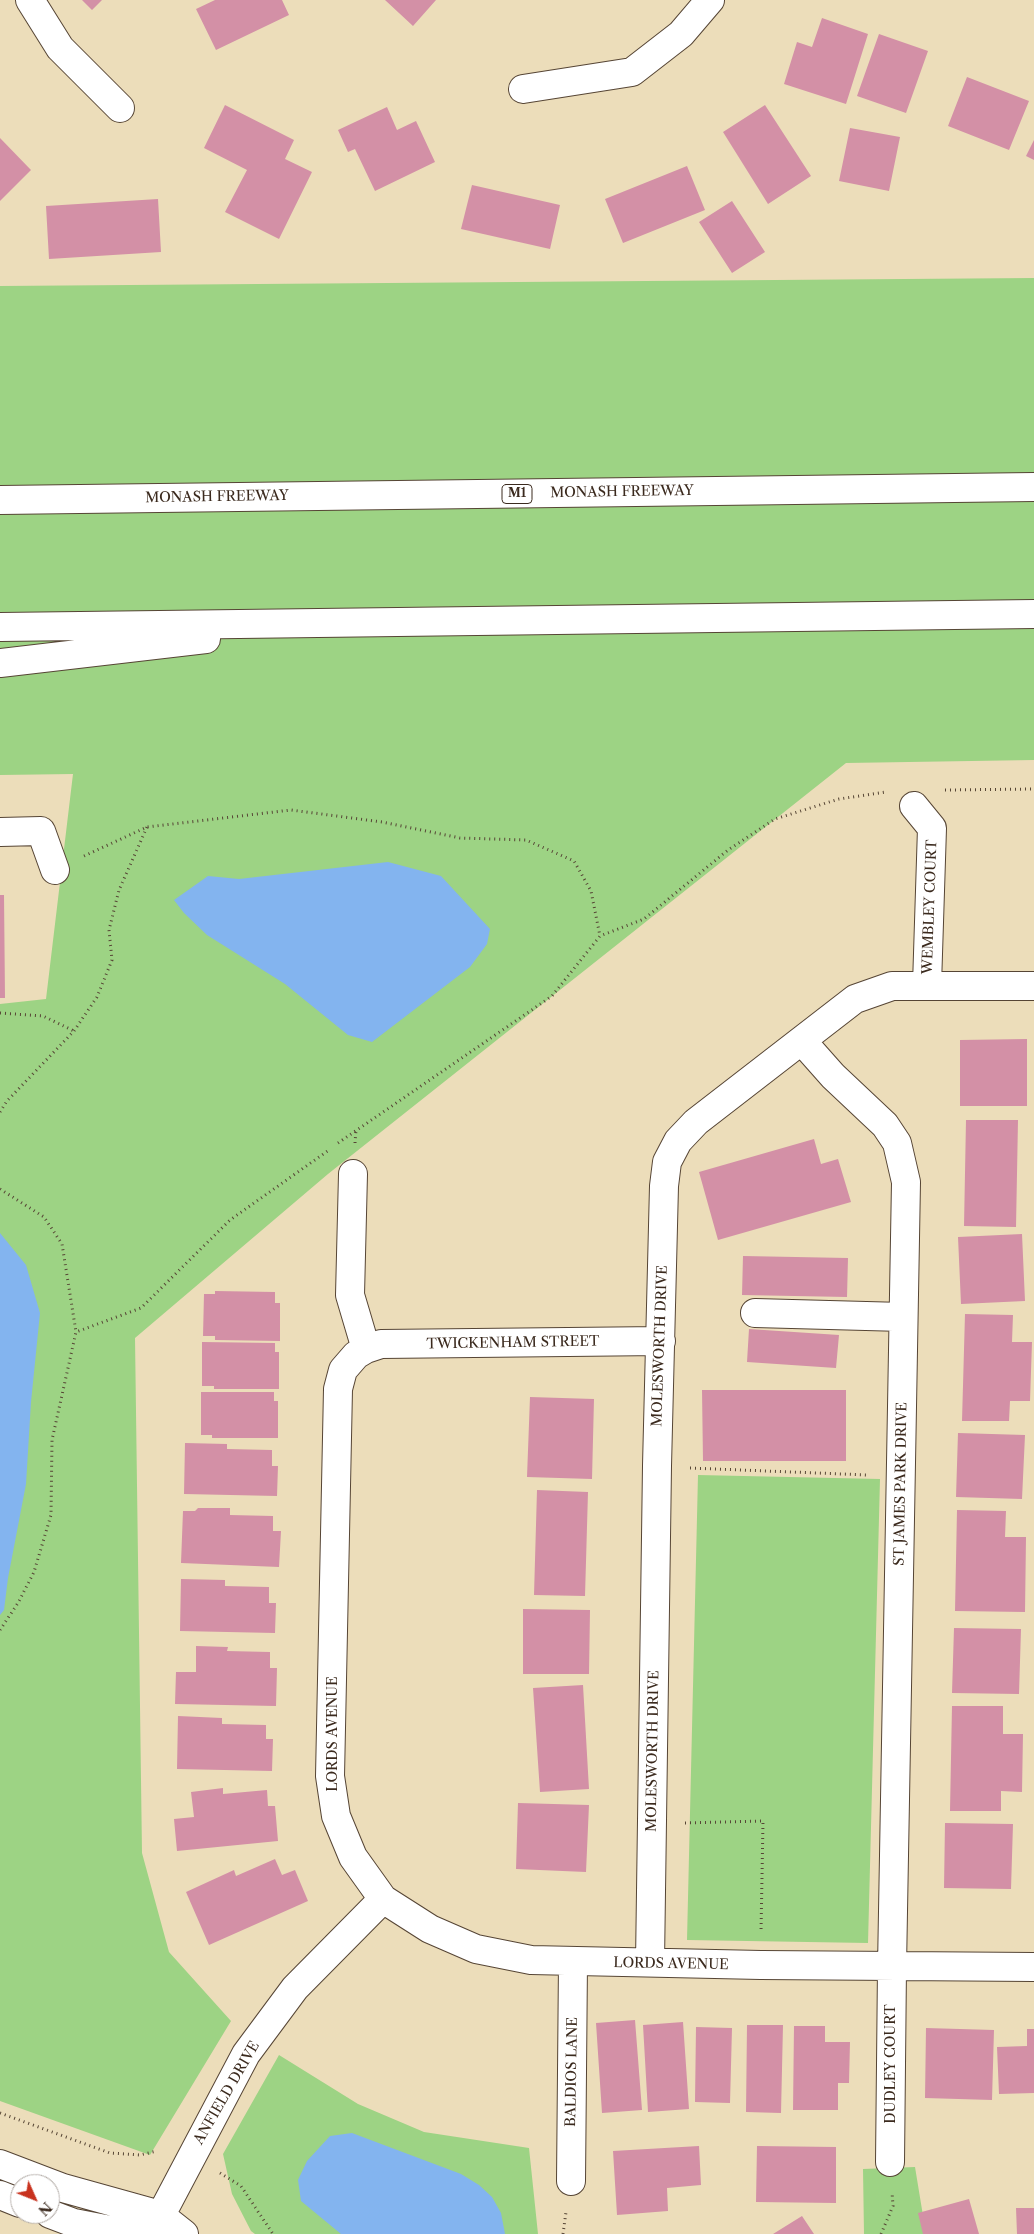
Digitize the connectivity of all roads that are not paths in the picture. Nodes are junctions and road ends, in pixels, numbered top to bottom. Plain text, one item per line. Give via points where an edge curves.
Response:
1 (30, 0) edge
2 (710, 0) edge
3 (523, 89) dead end
4 (120, 108) dead end
5 (1034, 487) edge
6 (0, 500) edge
7 (1034, 614) edge
8 (344, 622) junction
9 (0, 627) edge
10 (0, 663) edge
11 (904, 798) road end
12 (0, 832) edge
13 (55, 870) road end
14 (927, 985) junction
15 (1034, 986) edge
16 (802, 1041) junction
17 (353, 1174) dead end
18 (755, 1313) dead end
19 (903, 1317) junction
20 (661, 1341) junction
21 (366, 1349) junction
22 (384, 1899) junction
23 (572, 1962) junction
24 (650, 1962) junction
25 (892, 1967) junction
26 (1034, 1967) edge
27 (890, 2162) road end
28 (0, 2164) edge
29 (571, 2181) dead end
30 (60, 2218) edge
31 (155, 2225) edge
32 (131, 2234) edge
33 (184, 2234) edge

1 - 4 main road via 60,48
2 - 3 main road via 681,34 632,72
5 - 6 main road, MONASH FREEWAY / M1
7 - 8 main road
8 - 9 main road
8 - 10 main road
11 - 14 main road, WEMBLEY COURT via 932,828
12 - 13 main road via 41,831
14 - 15 main road, MOLESWORTH DRIVE
14 - 16 main road, MOLESWORTH DRIVE via 892,986 855,999
16 - 19 main road, ST JAMES PARK DRIVE via 833,1076 885,1125 897,1143 906,1182
16 - 20 main road, MOLESWORTH DRIVE via 696,1122 678,1141 667,1162
17 - 21 main road via 350,1295
18 - 19 main road
19 - 25 main road, ST JAMES PARK DRIVE
20 - 21 main road, TWICKENHAM STREET via 382,1344
20 - 24 main road, MOLESWORTH DRIVE
21 - 22 main road, LORDS AVENUE via 343,1370 338,1389 330,1776 336,1816 353,1857
22 - 23 main road, LORDS AVENUE via 430,1929 476,1949 531,1960
22 - 31 main road, ANFIELD DRIVE via 295,1988 246,2054
23 - 24 main road, LORDS AVENUE
23 - 29 main road, BALDIOS LANE
24 - 25 main road, LORDS AVENUE
25 - 26 main road, LORDS AVENUE
25 - 27 main road, DUDLEY COURT
28 - 31 main road
30 - 32 main road
31 - 33 main road

